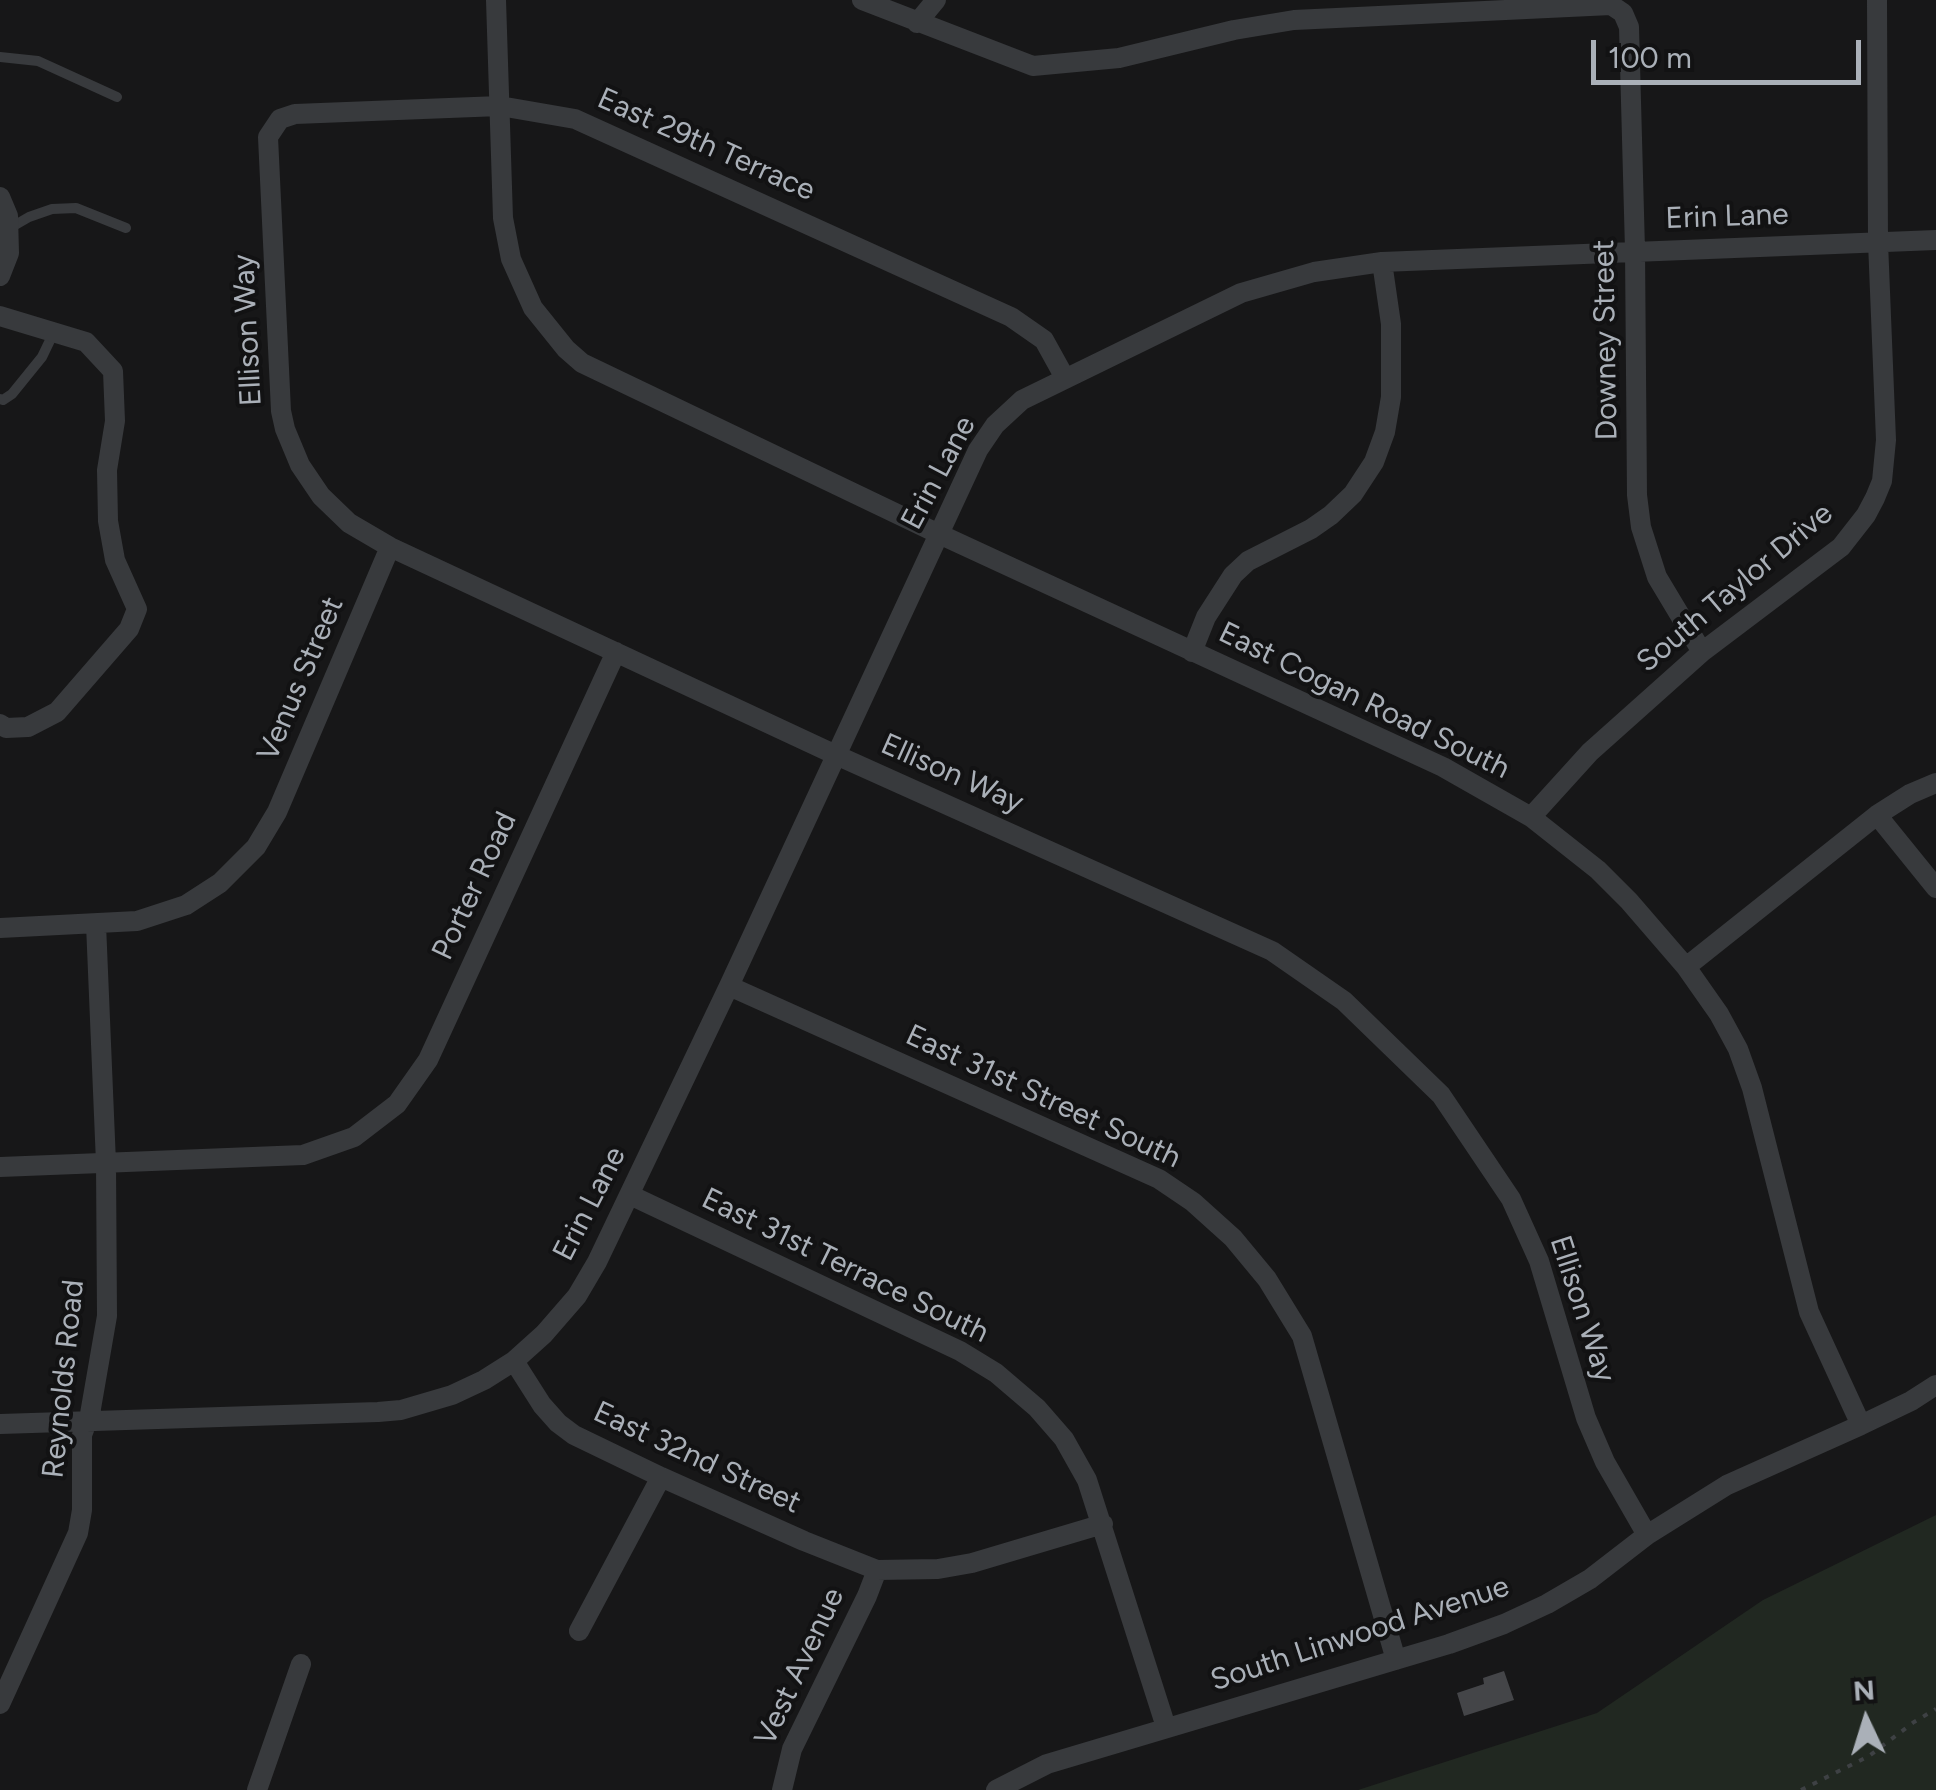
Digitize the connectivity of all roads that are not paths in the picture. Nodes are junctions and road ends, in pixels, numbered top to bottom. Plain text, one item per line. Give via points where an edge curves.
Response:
1 (496, 0) edge
2 (862, 0) edge
3 (936, 0) edge
4 (1877, 0) edge
5 (918, 23) junction
6 (0, 57) edge
7 (117, 97) dead end
8 (500, 106) junction
9 (277, 124) joint
10 (0, 197) edge
11 (126, 228) dead end
12 (9, 229) junction
13 (1936, 240) edge
14 (1878, 242) junction
15 (1635, 250) junction
16 (1382, 262) junction
17 (0, 276) edge
18 (0, 316) edge
19 (54, 331) junction
20 (1065, 378) junction
21 (0, 399) edge
22 (939, 534) junction
23 (390, 547) junction
24 (616, 652) junction
25 (1192, 652) junction
26 (1702, 652) junction
27 (0, 724) edge
28 (836, 755) junction
29 (1936, 783) edge
30 (1877, 814) junction
31 (1531, 816) junction
32 (1936, 888) edge
33 (96, 924) junction
34 (0, 928) edge
35 (1686, 966) junction
36 (729, 986) junction
37 (106, 1163) junction
38 (0, 1167) edge
39 (630, 1196) junction
40 (514, 1361) junction
41 (1936, 1385) edge
42 (86, 1422) junction
43 (0, 1424) edge
44 (1861, 1425) junction
45 (661, 1478) junction
46 (1103, 1524) junction
47 (1648, 1536) junction
48 (876, 1570) junction
49 (580, 1631) dead end
50 (1396, 1660) junction
51 (301, 1664) dead end
52 (0, 1704) edge
53 (1166, 1728) junction
54 (256, 1790) edge
55 (782, 1790) edge
56 (996, 1790) edge

1 - 8 street, East Cogan Road South
2 - 5 street
3 - 5 street
4 - 14 street, South Taylor Drive
5 - 15 street, Downey Street via 1033,66 1119,58 1294,20 1611,6 1629,27
6 - 7 lane via 38,61
8 - 9 street, East 29th Terrace via 294,114
8 - 20 street, East 29th Terrace via 575,119 1011,316 1044,340
8 - 22 street, East Cogan Road South via 511,259 533,308 566,349
9 - 23 street, Ellison Way via 268,138 285,430 321,496 349,523
10 - 12 street
11 - 12 lane via 76,208 52,208
12 - 17 street
13 - 14 street, Erin Lane
14 - 15 street, Erin Lane
14 - 26 street, South Taylor Drive via 1886,440 1875,498 1841,547
15 - 16 street, Erin Lane
15 - 26 street, Downey Street via 1640,526 1657,578
16 - 20 street, Erin Lane via 1314,272 1240,294
16 - 25 street via 1391,397 1374,462 1331,515 1233,575
18 - 19 street
19 - 21 lane via 32,369
19 - 27 street via 86,342 114,371 108,522 136,609 129,629 57,712 28,727
20 - 22 street, Erin Lane via 1022,400 995,425
22 - 25 street, East Cogan Road South
22 - 28 street, Erin Lane
23 - 24 street, Ellison Way
23 - 33 street, Venus Street via 256,847 220,883 186,904 137,921
24 - 28 street, Ellison Way
24 - 37 street, Porter Road via 428,1060 397,1104 354,1137 303,1154
25 - 31 street, East Cogan Road South via 1443,767
26 - 31 street, South Taylor Drive via 1590,752
28 - 36 street, Erin Lane
28 - 47 street, Ellison Way via 1272,951 1344,1001 1441,1095 1511,1200 1539,1261 1586,1418
29 - 30 street
30 - 32 street
30 - 35 street
31 - 35 street, East Cogan Road South via 1598,870
33 - 34 street
33 - 37 street, Reynolds Road
35 - 44 street, East Cogan Road South via 1738,1049 1809,1312
36 - 39 street, Erin Lane
36 - 50 street, East 31st Street South via 1159,1179 1232,1238 1268,1279 1302,1336
37 - 38 street
37 - 42 street, Reynolds Road via 106,1316
39 - 40 street, Erin Lane via 576,1296
39 - 46 street, East 31st Terrace South via 996,1374 1064,1439
40 - 42 street via 452,1395 402,1410
40 - 45 street, East 32nd Street via 558,1423
41 - 44 street, South Linwood Avenue
42 - 43 street
42 - 52 street, Reynolds Road via 78,1532
44 - 47 street, South Linwood Avenue via 1727,1485
45 - 48 street, East 32nd Street
45 - 49 street
46 - 48 street, East 32nd Street via 972,1564
46 - 53 street, East 31st Terrace South
47 - 50 street, South Linwood Avenue via 1547,1604
48 - 55 street, Vest Avenue via 792,1748
50 - 53 street, South Linwood Avenue
51 - 54 street
53 - 56 street, South Linwood Avenue via 1047,1764

